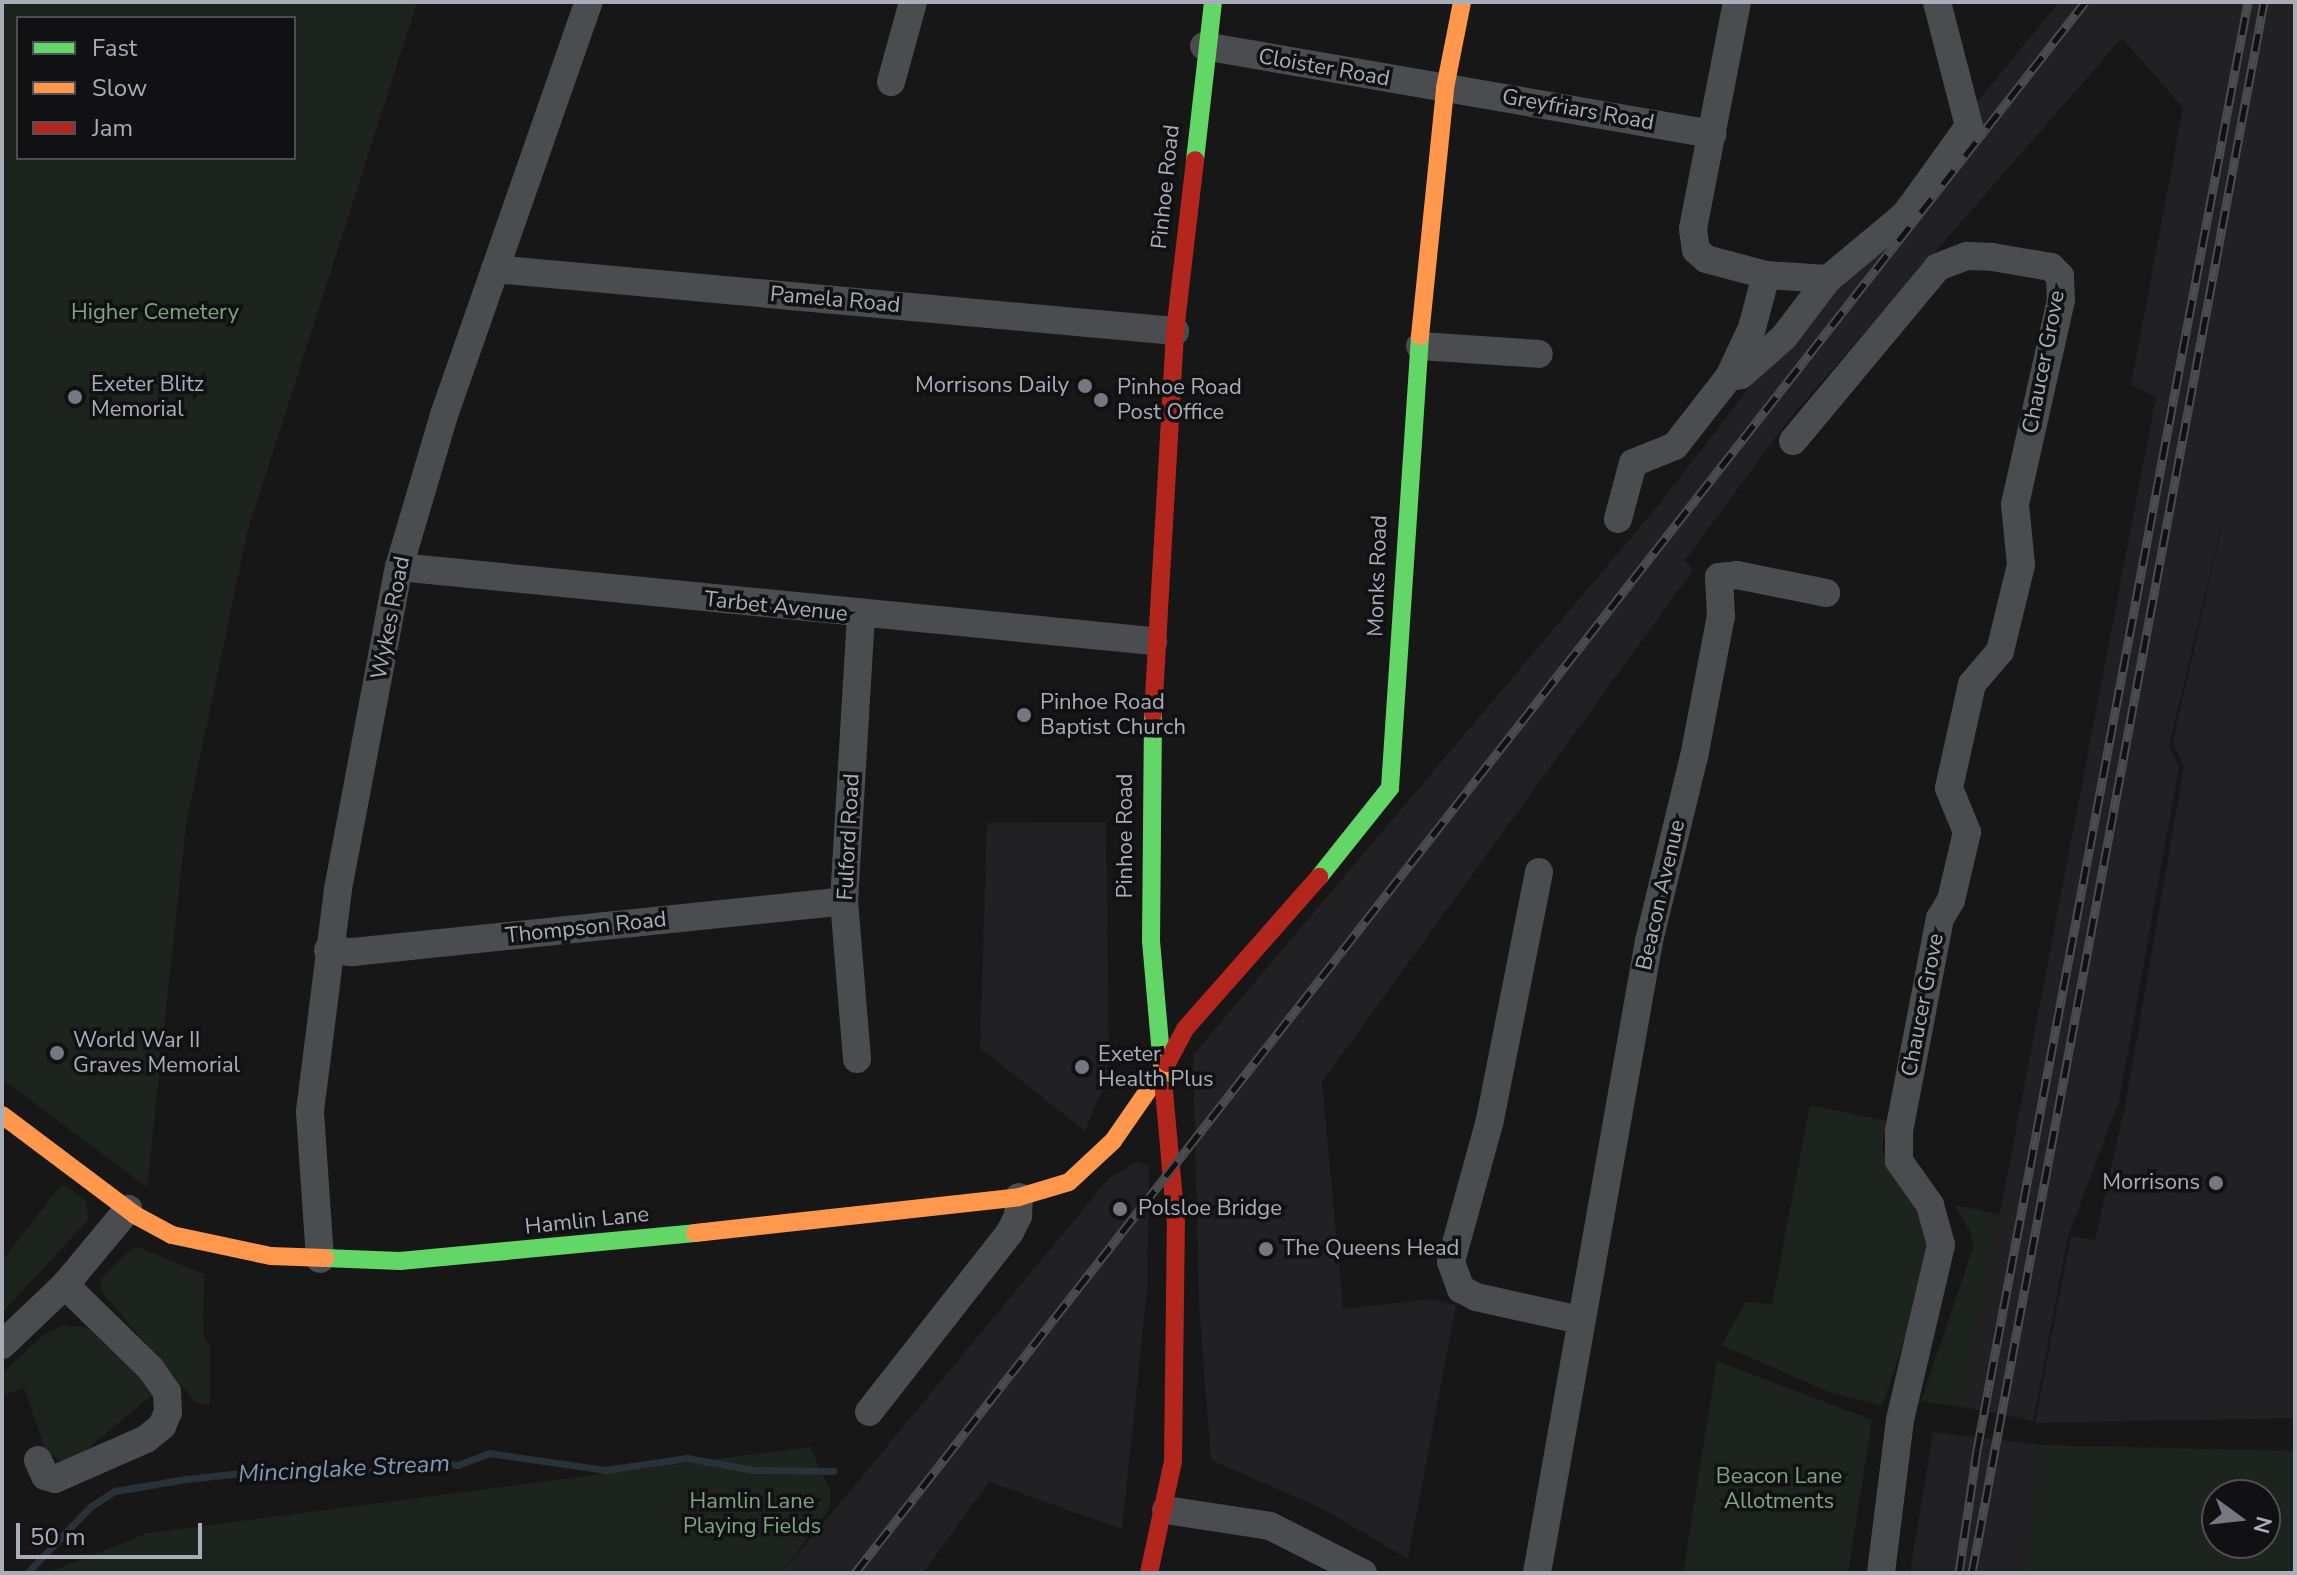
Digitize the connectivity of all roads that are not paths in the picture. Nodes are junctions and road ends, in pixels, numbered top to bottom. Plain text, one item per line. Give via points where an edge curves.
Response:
1 (589, 2) edge
2 (913, 2) edge
3 (1213, 2) edge
4 (1462, 2) edge
5 (1737, 2) edge
6 (1937, 2) edge
7 (1204, 46) junction
8 (891, 82) dead end
9 (1445, 88) junction
10 (1712, 134) junction
11 (495, 269) junction
12 (1766, 275) junction
13 (1828, 279) junction
14 (1175, 331) junction
15 (1420, 346) junction
16 (1539, 354) dead end
17 (1729, 377) junction
18 (1793, 441) dead end
19 (1618, 519) dead end
20 (399, 567) junction
21 (1826, 593) dead end
22 (861, 616) junction
23 (1153, 641) junction
24 (1539, 872) dead end
25 (844, 901) junction
26 (328, 950) junction
27 (857, 1059) dead end
28 (1162, 1073) junction
29 (2, 1115) edge
30 (1019, 1197) junction
31 (128, 1209) junction
32 (320, 1259) junction
33 (65, 1285) junction
34 (1580, 1320) junction
35 (2, 1345) edge
36 (869, 1412) dead end
37 (38, 1460) dead end
38 (1166, 1510) junction
39 (1149, 1573) edge
40 (1363, 1573) edge
41 (1537, 1573) edge
42 (1881, 1573) edge

1 - 11 street, Wykes Road
2 - 8 street
3 - 7 street, Pinhoe Road
4 - 9 street, Monks Road
5 - 10 street
6 - 13 street via 1969,126 1906,214
7 - 9 street, Cloister Road
7 - 14 street, Pinhoe Road
9 - 10 street, Greyfriars Road
9 - 15 street, Monks Road
10 - 12 street via 1693,229 1696,250 1706,259
11 - 14 street, Pamela Road
11 - 20 street, Wykes Road
12 - 13 street
12 - 17 street via 1752,328
13 - 17 street via 1784,337 1741,375
14 - 23 street, Pinhoe Road
15 - 16 street
15 - 28 street, Monks Road via 1409,446 1390,788 1283,922 1185,1029
17 - 19 street via 1675,446 1633,463
18 - 42 street, Chaucer Grove via 1938,267 1967,256 2051,267 2062,287 2015,504 2021,565 2000,651 1972,684 1949,788 1967,832 1951,900 1940,918 1899,1130 1899,1161 1930,1205 1941,1245 1900,1420
20 - 22 street, Tarbet Avenue
20 - 26 street, Wykes Road
21 - 34 street, Beacon Avenue via 1737,575 1719,577 1721,616 1694,757 1649,941
22 - 23 street, Tarbet Avenue
22 - 25 street, Fulford Road
23 - 28 street, Pinhoe Road via 1151,941
24 - 34 street via 1490,1120 1451,1262 1461,1289 1476,1297
25 - 26 street, Thompson Road via 353,952
25 - 27 street, Fulford Road
26 - 32 street, Wykes Road via 310,1111
28 - 30 street, Hamlin Lane via 1097,1159 1069,1182
28 - 38 street, Pinhoe Road via 1176,1223 1175,1403
29 - 31 street, Hamlin Lane
30 - 32 street, Hamlin Lane via 572,1247 400,1261
30 - 36 street via 1010,1232
31 - 32 street, Hamlin Lane via 172,1235 203,1245
31 - 33 street
33 - 35 street
33 - 37 street via 150,1368 167,1392 168,1412 162,1426 146,1439 55,1479 45,1476
34 - 41 street, Beacon Avenue
38 - 39 street, Pinhoe Road
38 - 40 street via 1270,1526

